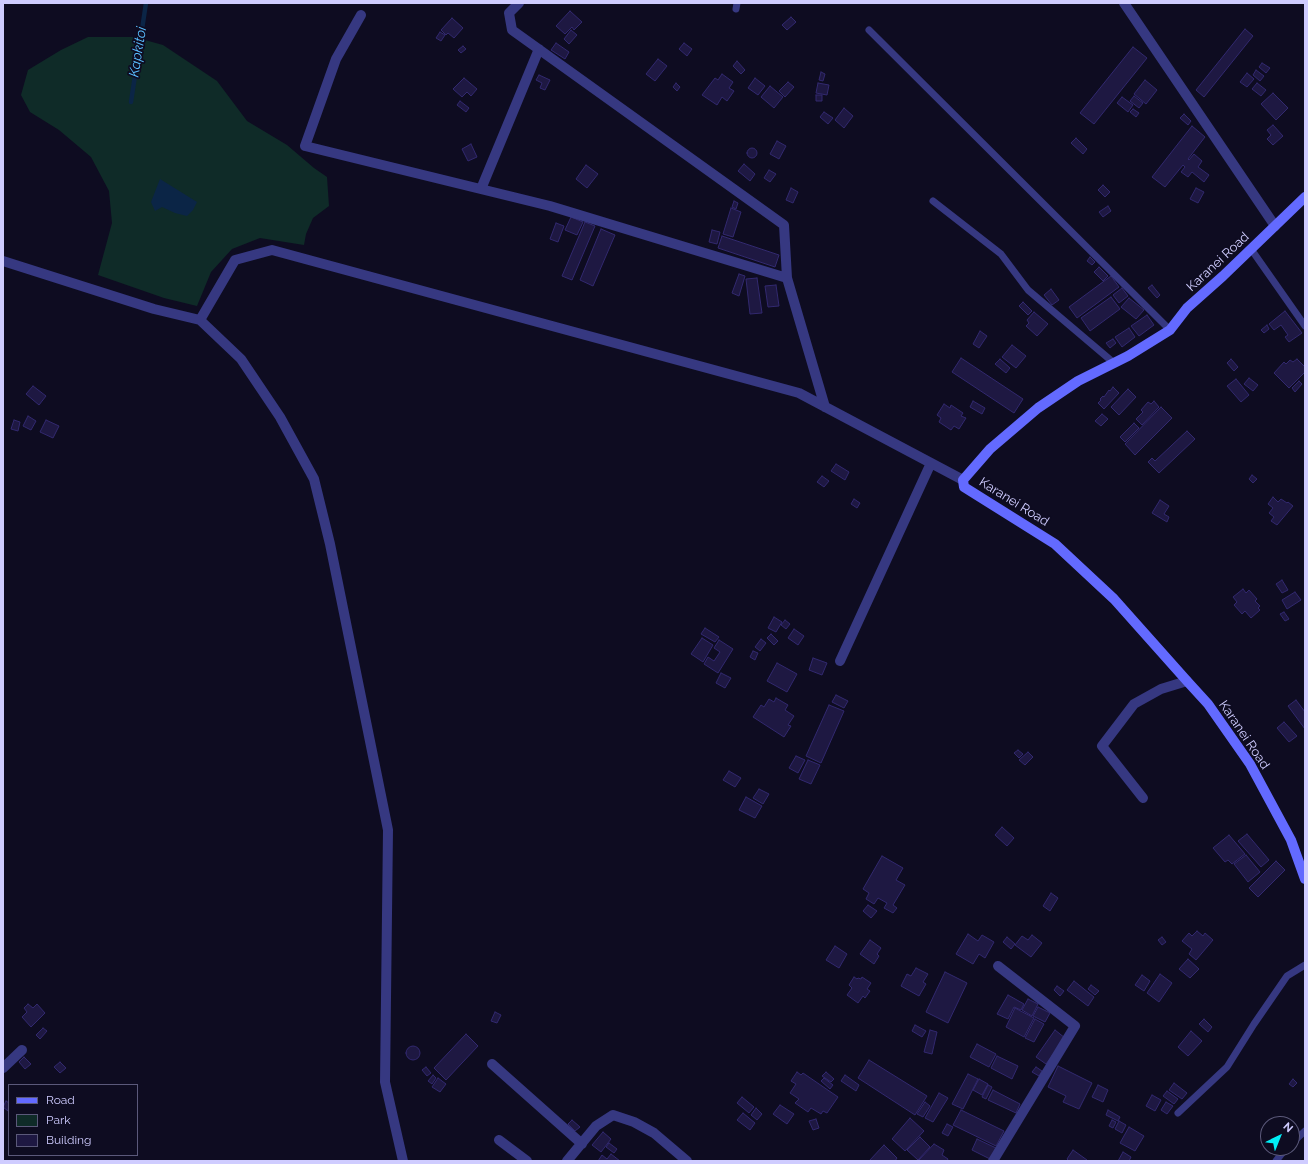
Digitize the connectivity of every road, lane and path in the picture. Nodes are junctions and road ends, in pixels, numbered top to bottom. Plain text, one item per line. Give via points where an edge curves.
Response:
1 (519, 3) edge
2 (1124, 3) edge
3 (361, 15) dead end
4 (869, 30) dead end
5 (539, 49) junction
6 (481, 189) junction
7 (1305, 197) edge
8 (933, 201) dead end
9 (1275, 226) junction
10 (1251, 249) junction
11 (3, 261) edge
12 (788, 278) junction
13 (200, 320) junction
14 (1305, 326) edge
15 (1170, 330) junction
16 (1114, 363) junction
17 (825, 407) junction
18 (931, 462) junction
19 (964, 480) junction
20 (840, 661) dead end
21 (1188, 681) junction
22 (1143, 798) dead end
23 (1305, 879) edge
24 (1305, 965) edge
25 (998, 966) dead end
26 (22, 1050) dead end
27 (492, 1064) dead end
28 (3, 1068) edge
29 (1178, 1113) dead end
30 (499, 1140) dead end
31 (582, 1144) junction
32 (403, 1161) edge
33 (526, 1161) edge
34 (567, 1161) edge
35 (686, 1161) edge
36 (992, 1161) edge

1 - 5 street via 509,14 512,30
2 - 9 street
3 - 6 street via 336,59 305,146
4 - 15 lane
5 - 6 street
5 - 12 street via 784,225
6 - 12 street via 550,206
7 - 9 street, Karanei Road
8 - 16 lane via 1001,254 1028,290
9 - 10 street, Karanei Road
10 - 14 lane
10 - 15 street, Karanei Road via 1187,308
11 - 13 street via 154,309
12 - 17 street
13 - 17 street via 236,260 272,250 799,393
13 - 32 street via 241,359 280,417 314,479 330,544 388,830 385,1082
15 - 16 street, Karanei Road
16 - 19 street, Karanei Road via 1078,381 1038,408 990,449
17 - 18 street
18 - 19 street
18 - 20 street
19 - 21 street, Karanei Road via 964,487 1055,544 1114,599
21 - 22 street via 1161,688 1134,704 1102,746
21 - 23 street, Karanei Road via 1208,704 1250,764 1291,840
24 - 29 lane via 1287,976 1227,1067
25 - 36 street via 1075,1026
26 - 28 street
27 - 31 street
30 - 33 street
31 - 34 street
31 - 35 street via 596,1126 613,1115 634,1122 654,1134

